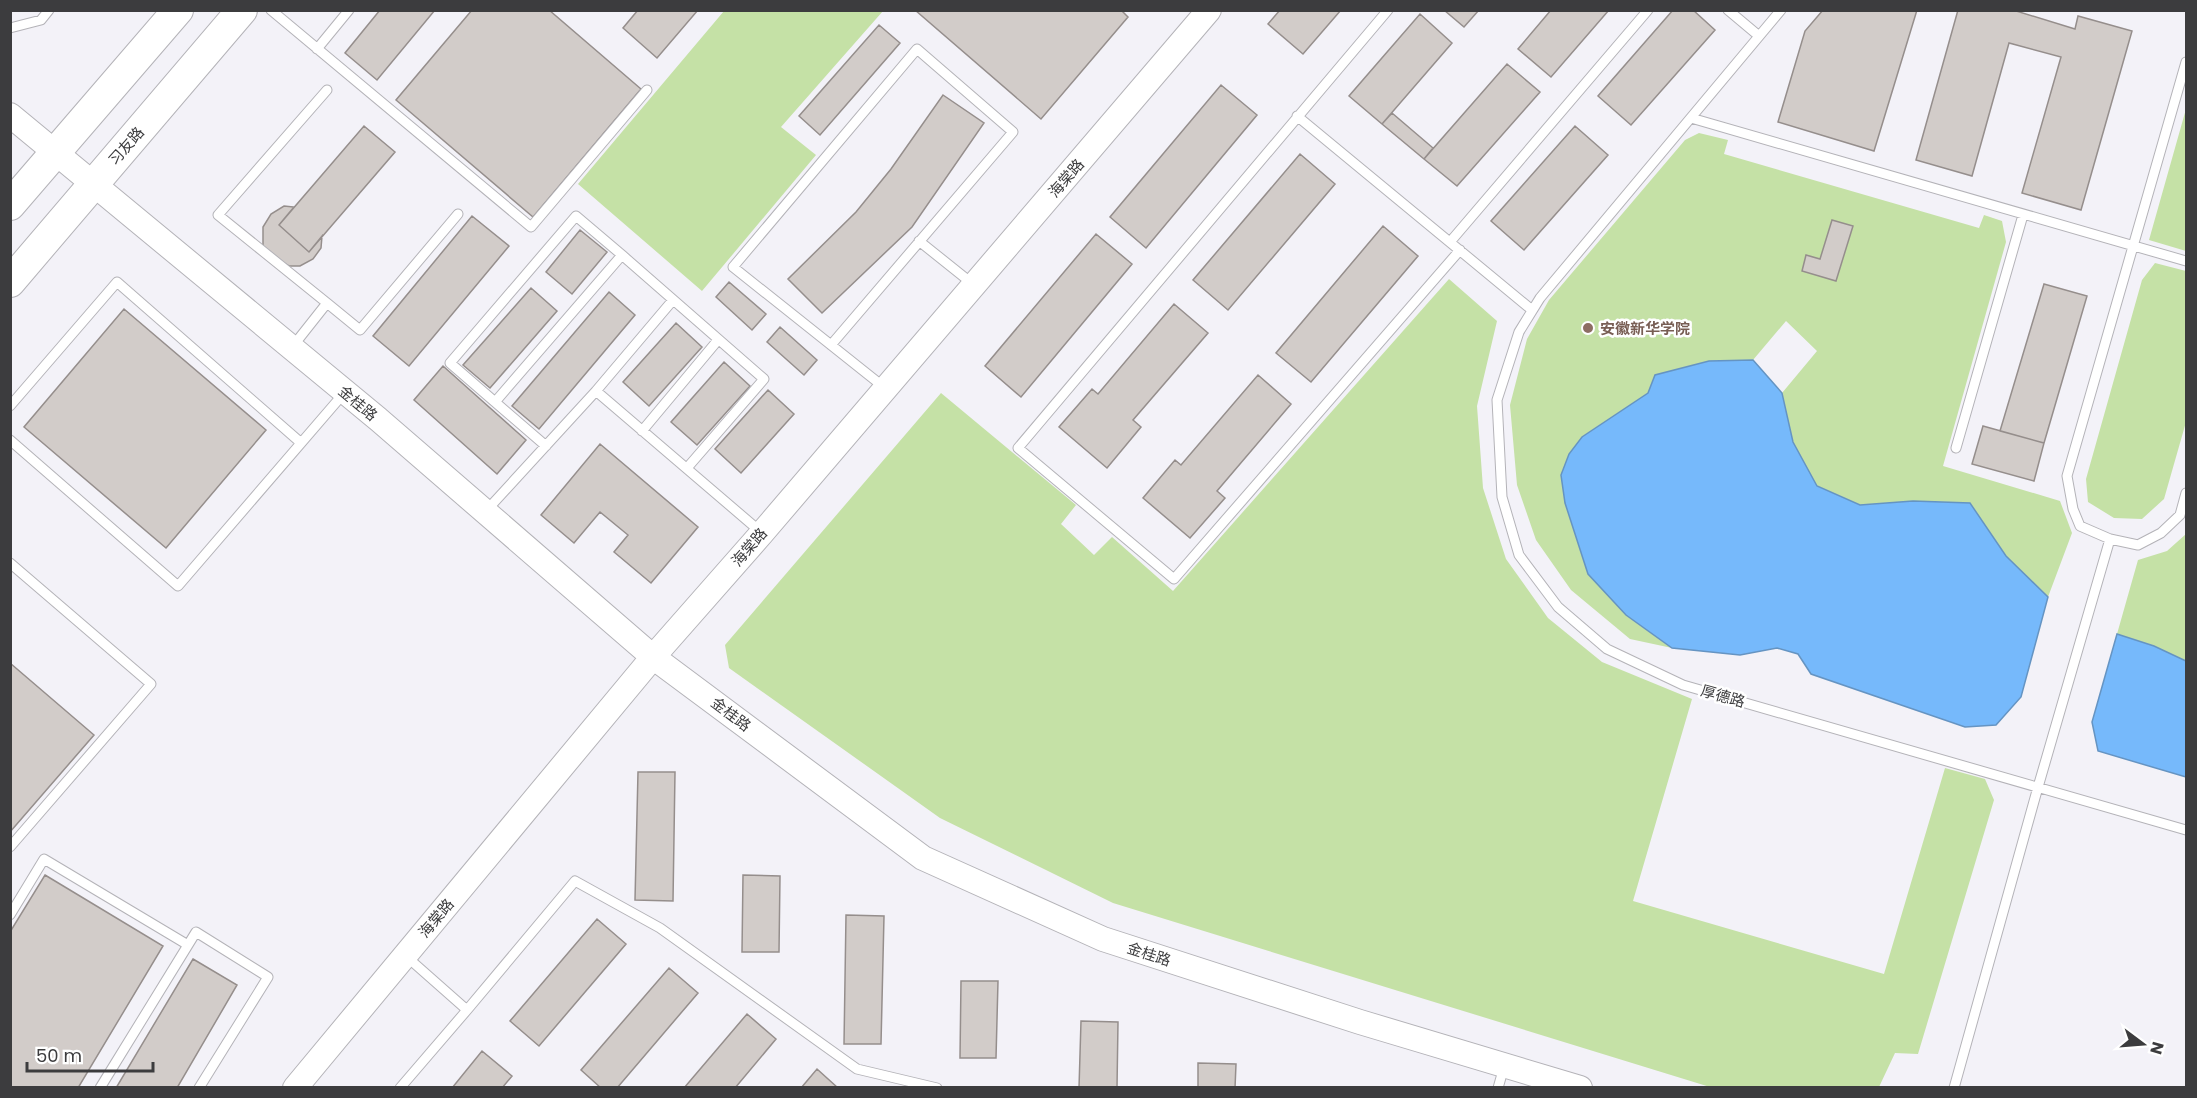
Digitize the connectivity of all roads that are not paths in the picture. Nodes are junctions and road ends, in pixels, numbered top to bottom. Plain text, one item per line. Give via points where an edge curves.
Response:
1 (49, 10) edge
2 (178, 10) edge
3 (242, 10) edge
4 (271, 10) edge
5 (349, 10) edge
6 (1209, 10) edge
7 (1388, 10) edge
8 (1648, 10) edge
9 (1728, 10) edge
10 (1781, 10) edge
11 (10, 28) edge
12 (1759, 36) junction
13 (317, 49) junction
14 (2187, 62) edge
15 (327, 90) dead end
16 (647, 90) dead end
17 (10, 115) edge
18 (1297, 116) junction
19 (1690, 118) junction
20 (55, 152) junction
21 (93, 184) junction
22 (10, 205) edge
23 (458, 214) dead end
24 (2023, 215) junction
25 (919, 241) junction
26 (1450, 242) junction
27 (2133, 247) junction
28 (1460, 250) junction
29 (622, 255) junction
30 (2187, 261) edge
31 (10, 282) edge
32 (974, 285) junction
33 (673, 300) junction
34 (327, 303) junction
35 (1532, 310) junction
36 (718, 340) junction
37 (831, 345) junction
38 (291, 348) junction
39 (885, 388) junction
40 (596, 391) junction
41 (345, 392) junction
42 (495, 402) junction
43 (10, 406) edge
44 (642, 430) junction
45 (10, 440) edge
46 (300, 442) junction
47 (546, 446) junction
48 (1956, 448) dead end
49 (687, 468) junction
50 (2187, 493) edge
51 (486, 512) junction
52 (762, 532) junction
53 (2110, 539) junction
54 (10, 563) edge
55 (653, 657) junction
56 (2038, 787) junction
57 (2187, 830) edge
58 (10, 847) edge
59 (10, 915) edge
60 (188, 945) junction
61 (405, 955) junction
62 (467, 1010) junction
63 (1502, 1076) edge
64 (100, 1088) edge
65 (199, 1088) edge
66 (295, 1088) edge
67 (400, 1088) edge
68 (937, 1088) edge
69 (1580, 1088) edge
70 (1954, 1088) edge

1 - 11 lane via 41,20
2 - 20 main road
3 - 21 main road, 习友路
4 - 13 lane
5 - 13 lane
6 - 32 street, 海棠路
7 - 18 lane
8 - 26 lane
9 - 12 lane
10 - 12 lane, 厚德路
12 - 19 lane, 厚德路
13 - 16 lane via 531,227
14 - 27 lane
15 - 34 lane via 218,215
17 - 20 street, 金桂路
18 - 26 lane
18 - 28 lane via 1018,447 1174,579
19 - 24 lane
19 - 35 lane, 厚德路
20 - 21 street, 金桂路
20 - 22 main road
21 - 31 main road, 习友路
21 - 38 street, 金桂路
23 - 34 lane via 360,330
24 - 27 lane
24 - 48 lane
25 - 32 lane
25 - 37 lane
25 - 37 lane via 1013,132 917,49 733,267
26 - 28 lane
27 - 30 lane
27 - 53 lane via 2067,476 2080,526
28 - 35 lane
29 - 33 lane
29 - 42 lane
29 - 42 lane via 576,216 568,225 450,363
32 - 39 street, 海棠路
33 - 36 lane
33 - 40 lane
34 - 38 lane
35 - 56 lane, 厚德路 via 1519,332 1497,400 1502,497 1519,555 1558,607 1607,649 1683,685
36 - 44 lane
36 - 49 lane via 764,379
37 - 39 lane
38 - 41 street, 金桂路
39 - 52 street, 海棠路
40 - 44 lane
40 - 47 lane
41 - 46 lane
41 - 51 street, 金桂路
42 - 47 lane
43 - 46 lane via 117,282
44 - 49 lane
45 - 46 lane via 178,585
47 - 51 lane
49 - 52 lane
50 - 53 lane via 2180,515 2161,533 2138,545
51 - 55 street, 金桂路
52 - 55 street, 海棠路
53 - 56 lane
54 - 58 lane via 151,684
55 - 61 street, 海棠路
55 - 63 street, 金桂路 via 923,858 1103,939 1360,1022
56 - 57 lane, 厚德路
56 - 70 lane
59 - 60 lane via 44,859
60 - 64 lane
60 - 65 lane via 196,932 268,977
61 - 62 lane
61 - 66 street, 海棠路
62 - 67 lane
62 - 68 lane via 575,881 660,928 857,1069
63 - 69 street, 金桂路

